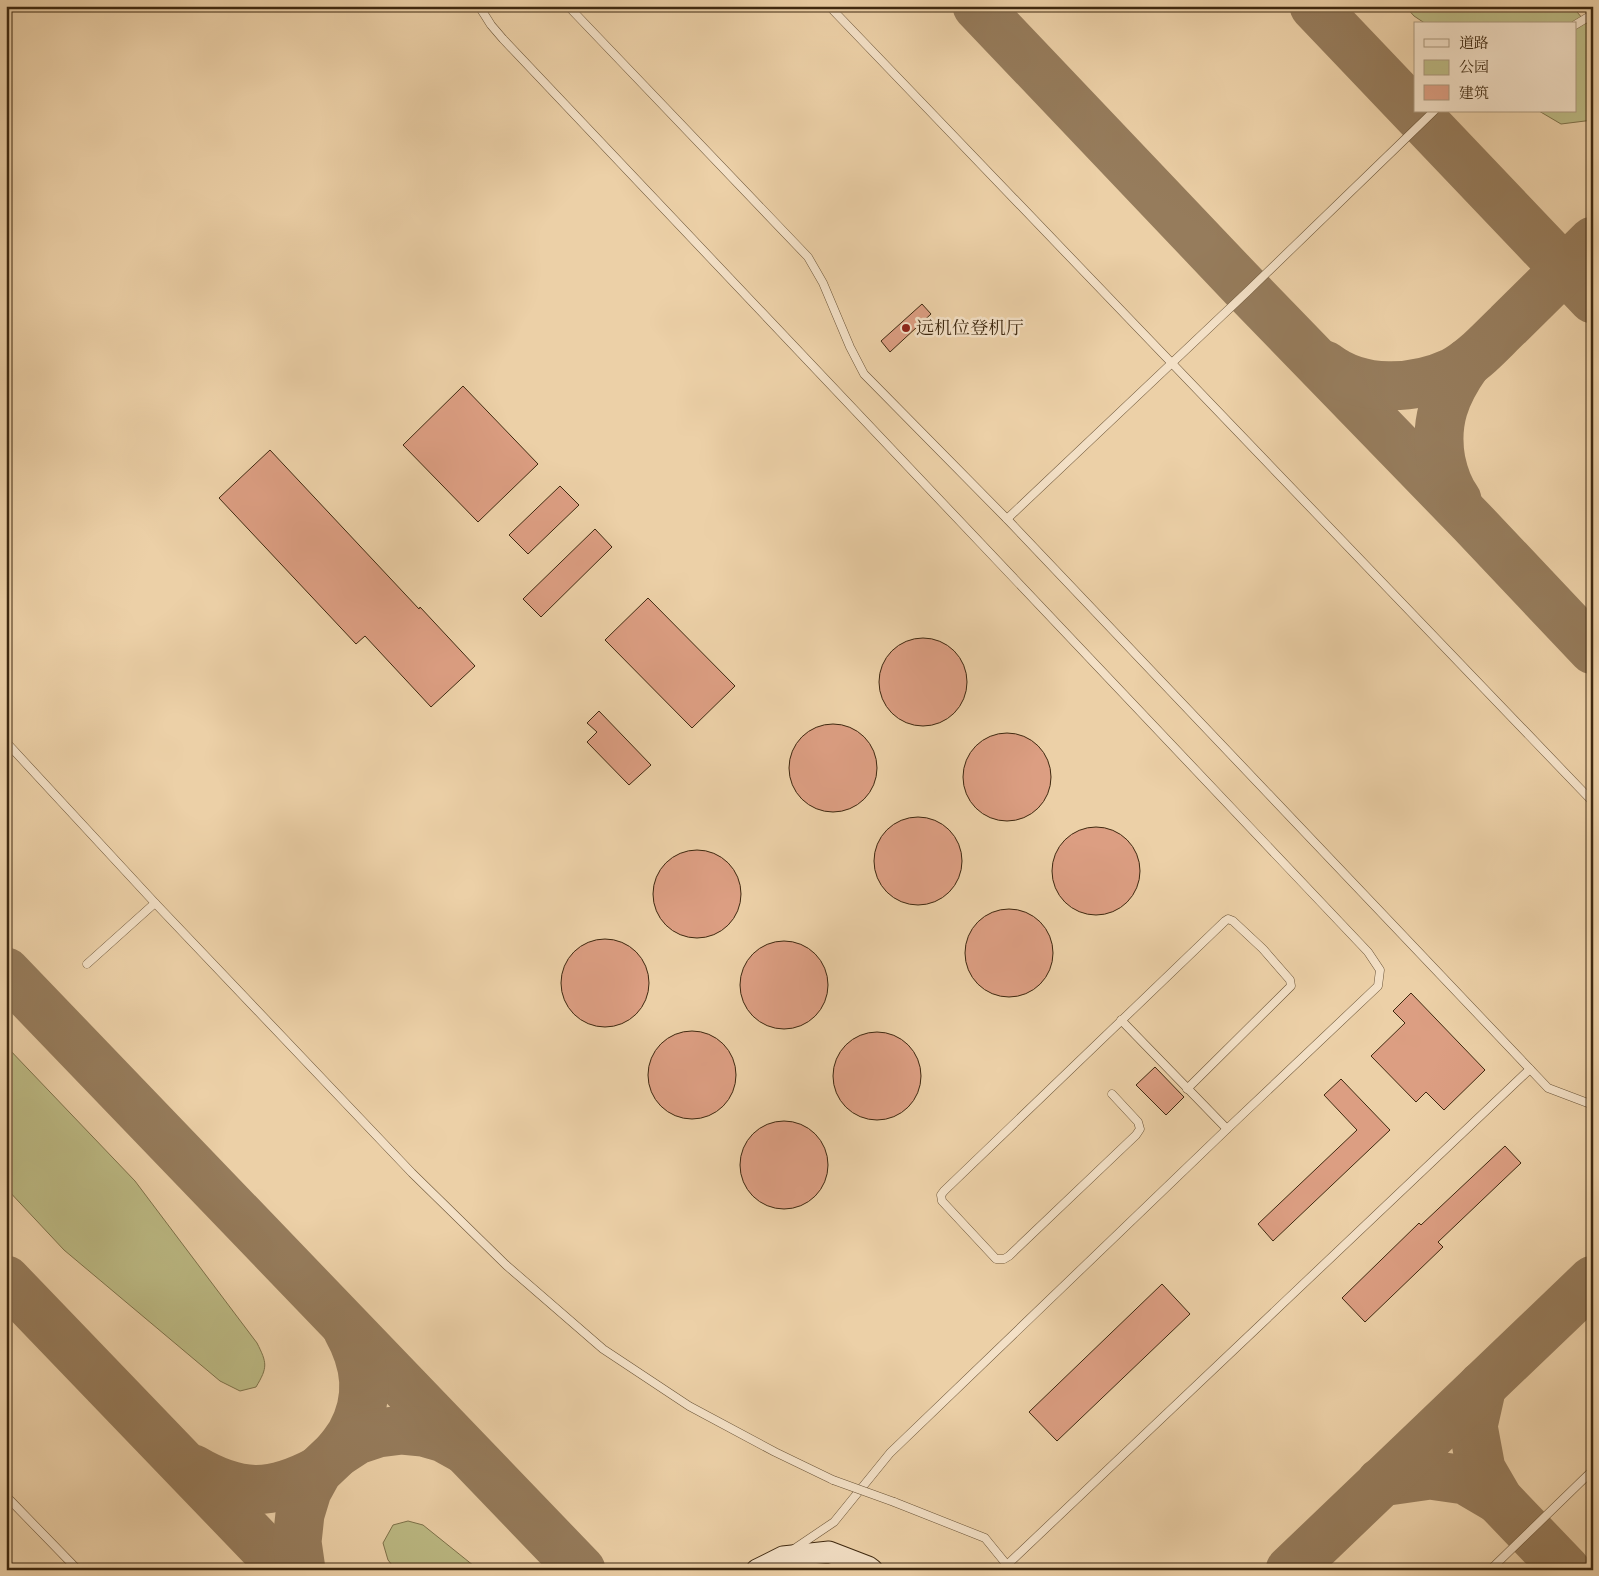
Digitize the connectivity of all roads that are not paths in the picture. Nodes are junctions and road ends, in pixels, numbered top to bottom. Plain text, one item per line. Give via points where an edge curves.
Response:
1 (479, 6) edge
2 (568, 6) edge
3 (829, 6) edge
4 (1593, 14) edge
5 (1576, 24) edge
6 (1433, 112) edge
7 (1172, 363) junction
8 (1007, 519) junction
9 (6, 742) edge
10 (1593, 802) edge
11 (155, 903) junction
12 (87, 964) dead end
13 (1121, 1020) junction
14 (1530, 1069) junction
15 (1187, 1089) junction
16 (1112, 1094) dead end
17 (1593, 1105) edge
18 (1227, 1129) junction
19 (1593, 1470) edge
20 (6, 1496) edge
21 (782, 1563) edge
22 (1008, 1567) edge
23 (78, 1570) edge
24 (757, 1570) edge
25 (872, 1570) edge
26 (1490, 1570) edge

1 - 18 lane via 503,39 1368,952 1380,970 1378,986
2 - 8 lane via 808,257 823,282 864,374
3 - 7 lane
4 - 5 lane
6 - 7 lane
7 - 8 lane
7 - 10 lane
8 - 14 lane
9 - 11 lane
11 - 12 lane
11 - 22 lane, bridge via 412,1173 506,1265 596,1343 689,1406 775,1452 833,1480 985,1538
13 - 15 lane
13 - 15 lane via 1225,921 1233,921 1263,949 1290,980 1291,986
13 - 16 lane via 941,1195 942,1201 996,1259 1009,1256 1136,1135 1140,1129 1138,1122
14 - 17 lane via 1548,1088
14 - 22 lane
15 - 18 lane
18 - 21 lane via 890,1453 834,1522
19 - 26 lane
20 - 23 lane
21 - 24 main road
21 - 25 main road via 829,1552

